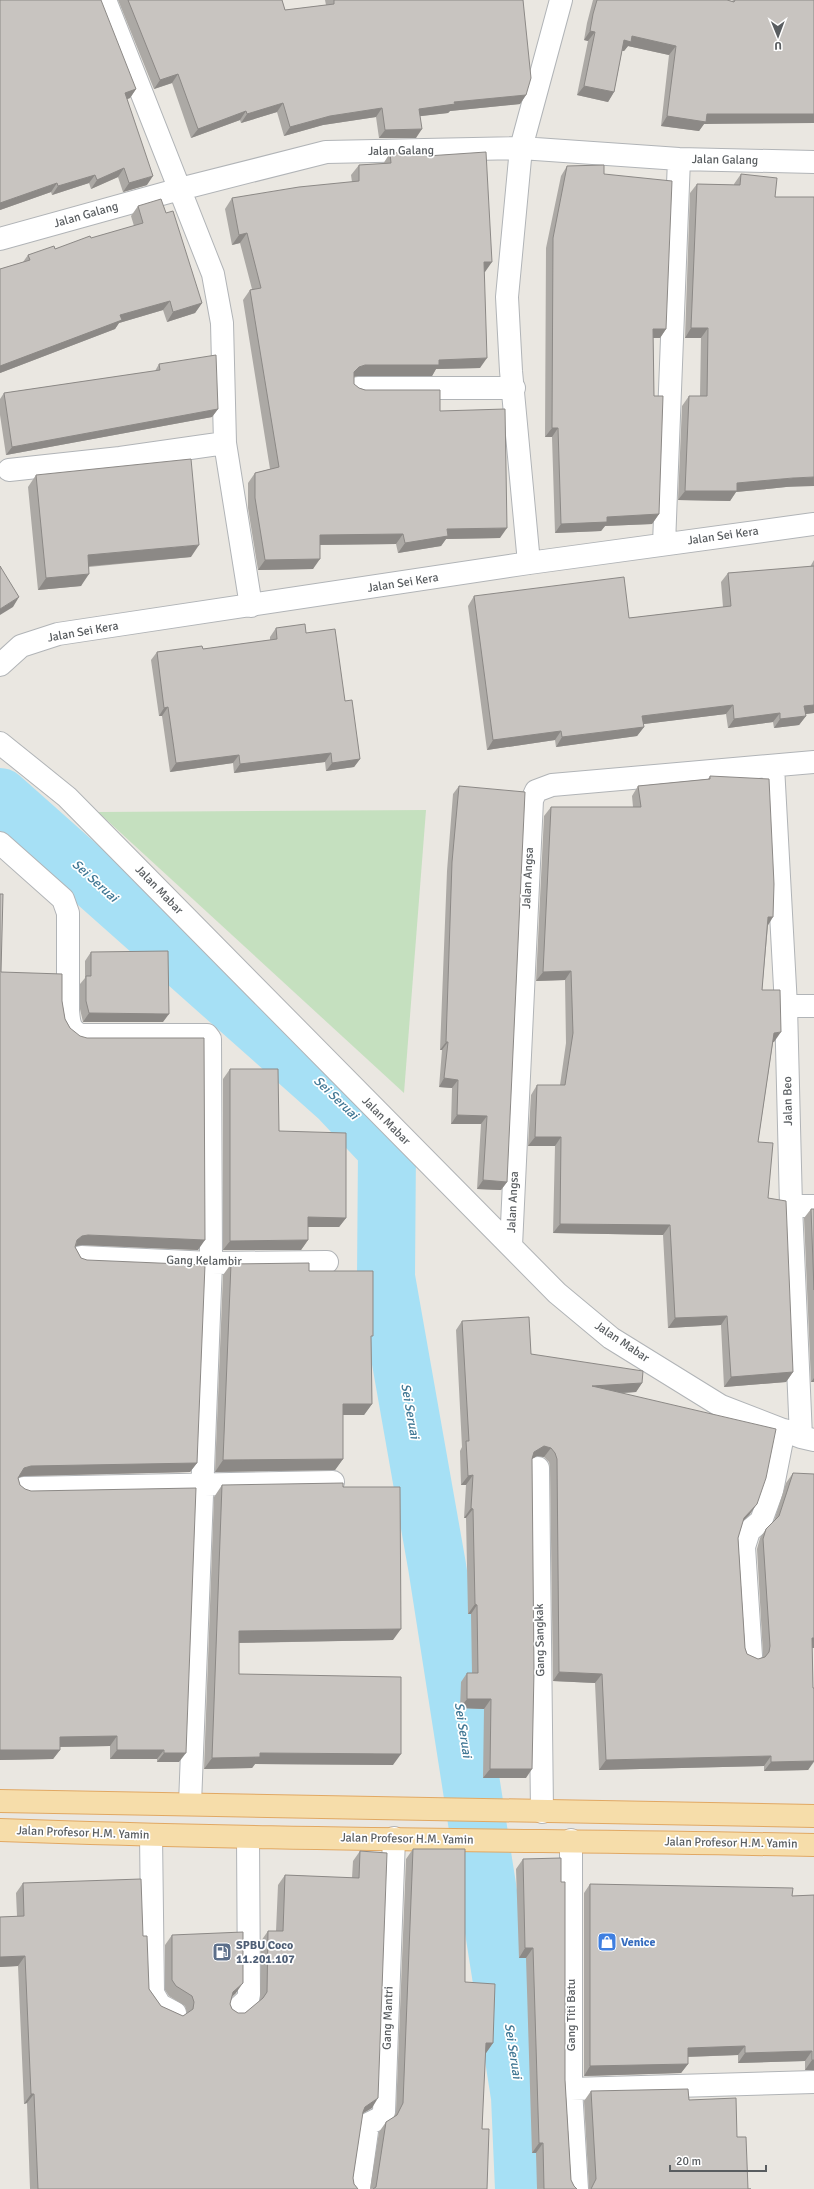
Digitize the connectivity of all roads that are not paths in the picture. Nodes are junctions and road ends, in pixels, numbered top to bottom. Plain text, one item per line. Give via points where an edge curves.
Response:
1 (105, 0) edge
2 (561, 0) edge
3 (521, 148) junction
4 (679, 159) junction
5 (814, 162) edge
6 (180, 188) junction
7 (0, 239) edge
8 (358, 388) edge
9 (514, 388) junction
10 (225, 444) junction
11 (9, 470) dead end
12 (814, 524) edge
13 (664, 544) junction
14 (529, 563) junction
15 (251, 606) junction
16 (0, 665) edge
17 (0, 744) edge
18 (814, 762) edge
19 (773, 766) junction
20 (0, 843) edge
21 (786, 1006) junction
22 (814, 1006) edge
23 (791, 1206) junction
24 (814, 1206) edge
25 (511, 1246) junction
26 (81, 1257) edge
27 (327, 1262) dead end
28 (212, 1263) junction
29 (800, 1436) edge
30 (538, 1468) edge
31 (332, 1482) edge
32 (201, 1486) junction
33 (24, 1488) edge
34 (751, 1656) edge
35 (0, 1801) edge
36 (190, 1804) junction
37 (542, 1812) junction
38 (814, 1816) edge
39 (0, 1830) edge
40 (151, 1835) junction
41 (248, 1837) junction
42 (394, 1838) junction
43 (571, 1840) junction
44 (814, 1845) edge
45 (235, 2011) edge
46 (175, 2013) edge
47 (814, 2082) edge
48 (571, 2089) junction
49 (359, 2189) edge
50 (577, 2189) edge

1 - 6 street
2 - 3 street
3 - 4 street, Jalan Galang
3 - 6 street, Jalan Galang via 326,152
3 - 9 street via 507,297
4 - 5 street, Jalan Galang
4 - 13 street
6 - 7 street, Jalan Galang
6 - 10 street via 213,274 222,323
8 - 9 street
9 - 14 street
10 - 11 street
10 - 15 street
12 - 13 street, Jalan Sei Kera
13 - 14 street, Jalan Sei Kera
14 - 15 street, Jalan Sei Kera
15 - 16 street, Jalan Sei Kera via 58,634 21,646
17 - 25 street, Jalan Mabar via 67,797
18 - 19 street, Jalan Angsa
19 - 21 street, Jalan Beo
19 - 25 street, Jalan Angsa via 552,785 536,791 532,800
20 - 28 street via 63,899 68,913 69,1025 74,1032 80,1035 209,1036
21 - 22 street
21 - 23 street, Jalan Beo
23 - 24 street
23 - 29 street, Jalan Beo
25 - 29 street, Jalan Mabar via 557,1293 611,1338 721,1406
26 - 28 street, Gang Kelambir
27 - 28 street, Gang Kelambir
28 - 32 street
29 - 34 street, Jalan Beo via 772,1491 761,1520 749,1531 744,1547
30 - 37 street, Gang Sangkak
31 - 32 street
32 - 33 street
32 - 36 street
35 - 36 main road
36 - 37 main road
37 - 38 main road
39 - 40 main road, Jalan Profesor H.M. Yamin
40 - 41 main road, Jalan Profesor H.M. Yamin
40 - 46 street via 153,1993 160,2005
41 - 42 main road, Jalan Profesor H.M. Yamin
41 - 45 street via 249,1994 248,1999
42 - 43 main road, Jalan Profesor H.M. Yamin
42 - 49 street, Gang Mantri via 384,2112 380,2118 368,2124
43 - 44 main road, Jalan Profesor H.M. Yamin
43 - 48 street, Gang Titi Batu
47 - 48 street
48 - 50 street, Gang Titi Batu

